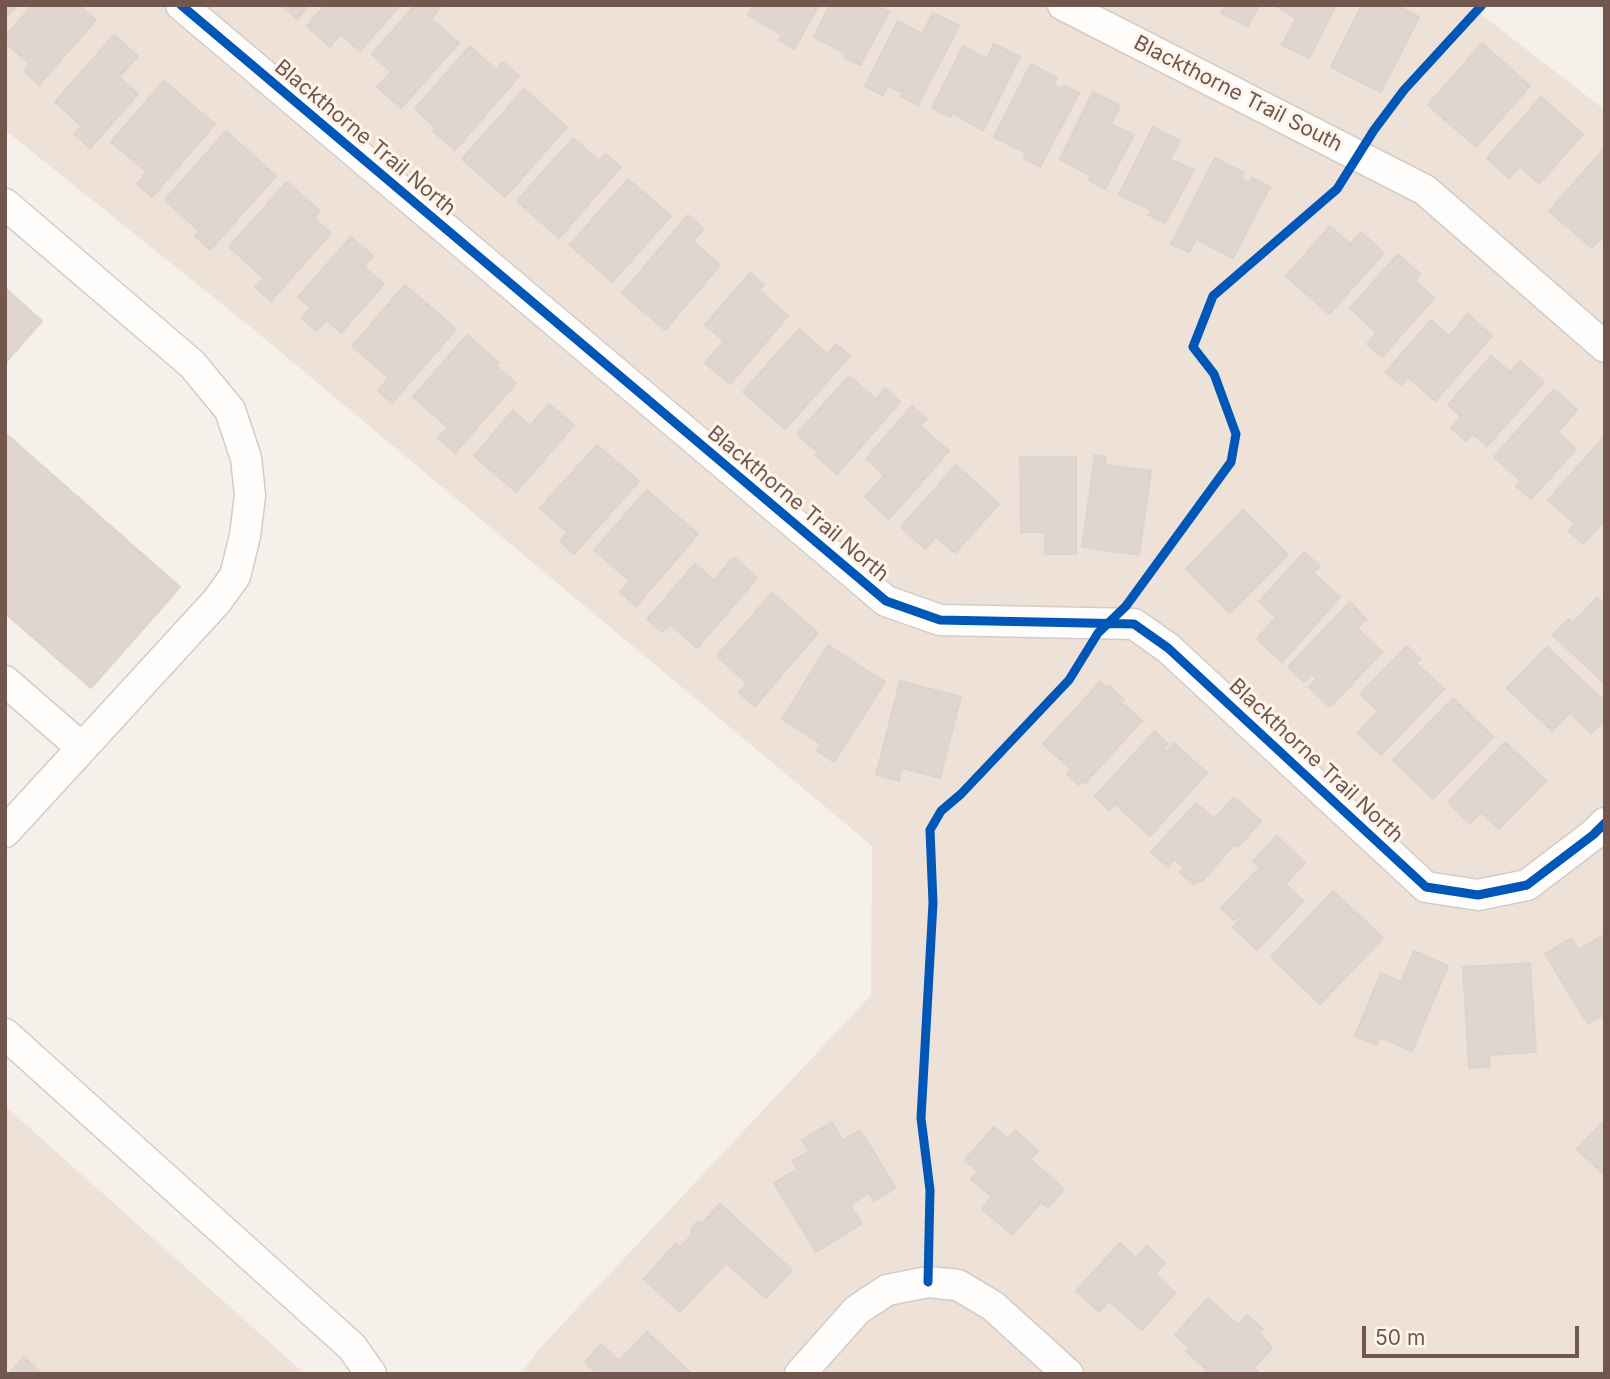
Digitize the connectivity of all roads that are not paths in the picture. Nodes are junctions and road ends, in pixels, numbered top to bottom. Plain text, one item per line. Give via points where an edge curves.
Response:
1 (181, 5) edge
2 (1063, 5) edge
3 (5, 204) edge
4 (1605, 346) edge
5 (5, 681) edge
6 (82, 748) junction
7 (10, 817) edge
8 (1601, 834) edge
9 (5, 1034) edge
10 (370, 1374) edge
11 (800, 1374) edge
12 (1068, 1374) edge

1 - 8 street, Blackthorne Trail North via 886,601 940,620 1134,624 1168,648 1426,887 1478,895 1527,886
2 - 4 street, Blackthorne Trail South via 1425,190
3 - 6 street via 192,364 230,410 246,458 250,495 235,576
5 - 6 street
6 - 7 street
9 - 10 street via 352,1347
11 - 12 street via 857,1310 887,1290 928,1282 958,1285 993,1306

